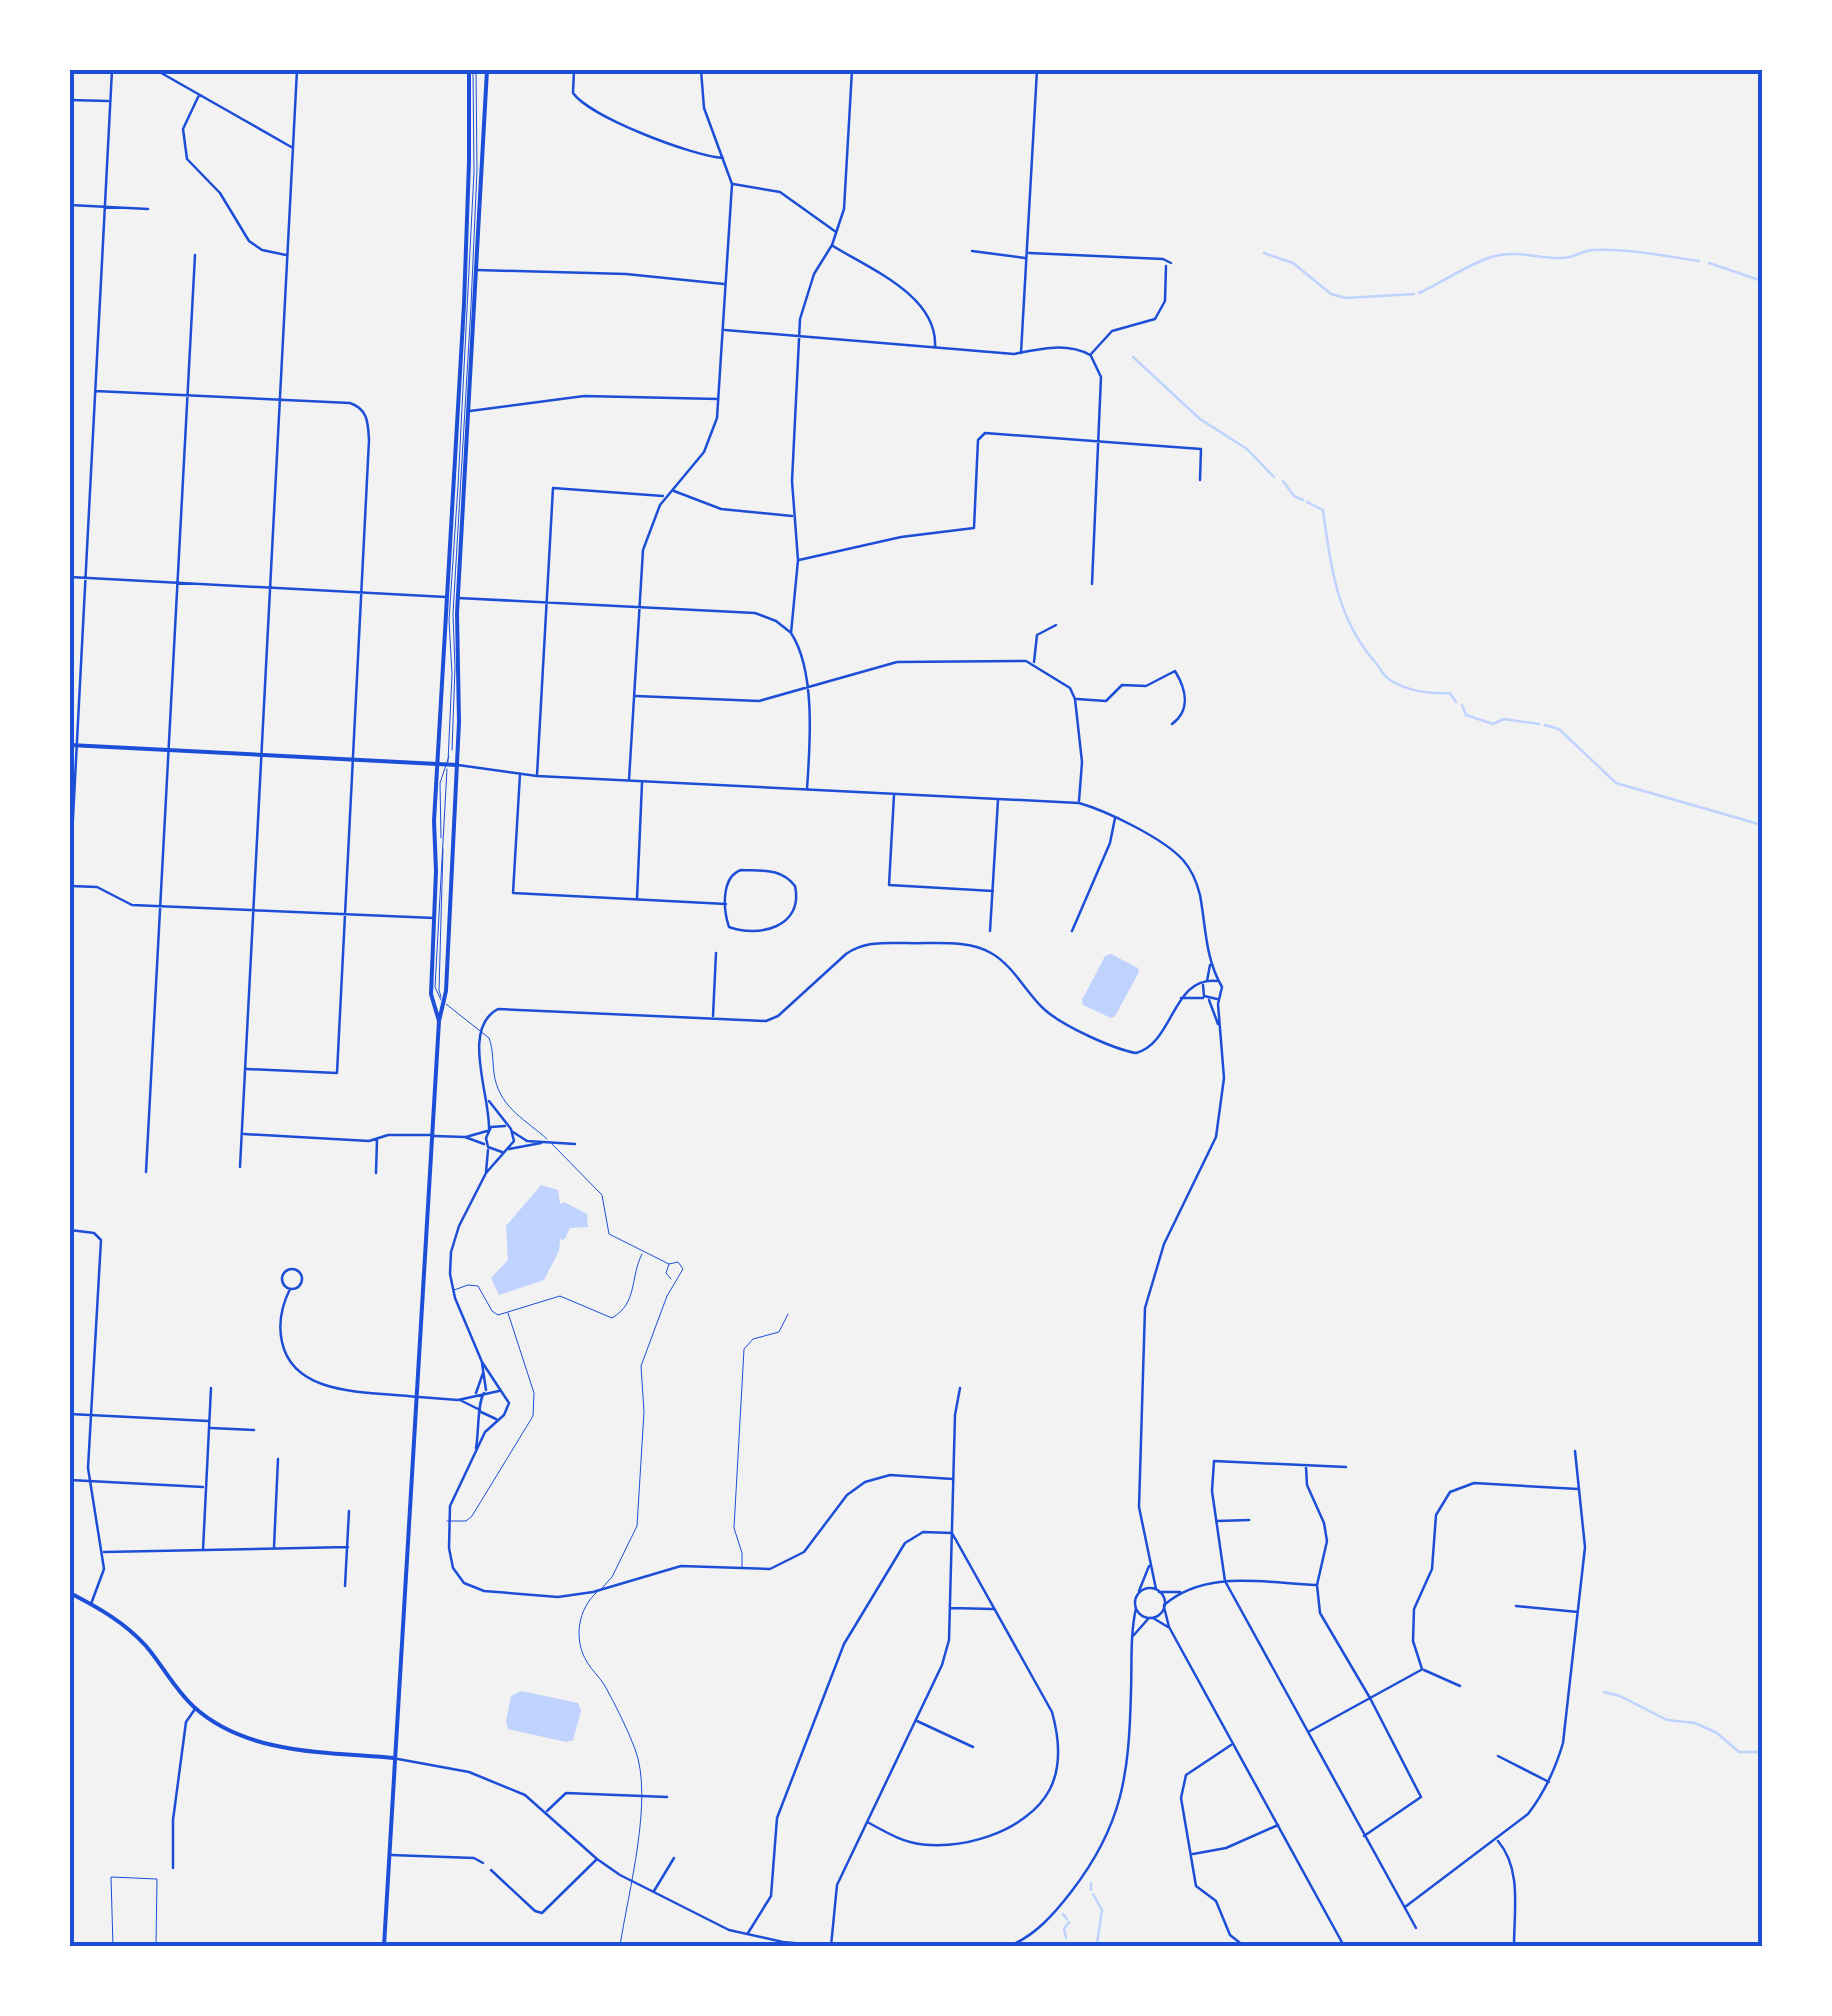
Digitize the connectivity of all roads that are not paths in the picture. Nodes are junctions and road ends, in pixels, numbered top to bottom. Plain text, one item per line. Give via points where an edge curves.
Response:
1 (112, 70) edge
2 (156, 70) edge
3 (297, 70) edge
4 (472, 70) edge
5 (486, 70) edge
6 (574, 70) edge
7 (701, 70) edge
8 (852, 70) edge
9 (1009, 70) edge
10 (1037, 71) edge
11 (199, 95) junction
12 (70, 100) edge
13 (111, 101) junction
14 (293, 148) junction
15 (724, 158) junction
16 (732, 184) junction
17 (70, 204) edge
18 (105, 206) junction
19 (148, 209) dead end
20 (837, 233) junction
21 (832, 245) junction
22 (972, 250) dead end
23 (195, 255) dead end
24 (288, 255) junction
25 (1027, 255) junction
26 (476, 270) junction
27 (726, 284) junction
28 (723, 330) junction
29 (799, 337) junction
30 (935, 349) junction
31 (1021, 353) junction
32 (1090, 355) junction
33 (96, 391) junction
34 (187, 396) junction
35 (719, 399) junction
36 (279, 400) junction
37 (470, 411) junction
38 (1098, 442) junction
39 (1200, 480) dead end
40 (673, 490) junction
41 (665, 496) junction
42 (794, 516) junction
43 (798, 560) junction
44 (70, 577) edge
45 (86, 578) junction
46 (178, 582) junction
47 (1092, 584) dead end
48 (270, 588) junction
49 (361, 592) junction
50 (446, 597) junction
51 (458, 598) junction
52 (546, 602) junction
53 (638, 606) junction
54 (1056, 625) dead end
55 (791, 633) junction
56 (1034, 664) junction
57 (806, 688) junction
58 (634, 696) junction
59 (1075, 699) junction
60 (1172, 724) dead end
61 (73, 745) edge
62 (169, 750) junction
63 (260, 754) junction
64 (353, 758) junction
65 (436, 763) junction
66 (447, 764) junction
67 (457, 765) junction
68 (520, 773) junction
69 (537, 776) junction
70 (629, 780) junction
71 (642, 781) junction
72 (807, 789) junction
73 (894, 794) junction
74 (998, 799) junction
75 (1079, 803) junction
76 (1115, 818) junction
77 (71, 826) edge
78 (70, 875) edge
79 (70, 886) edge
80 (992, 891) junction
81 (637, 899) junction
82 (726, 904) junction
83 (160, 906) junction
84 (253, 910) junction
85 (346, 913) junction
86 (434, 918) junction
87 (990, 931) dead end
88 (1072, 932) dead end
89 (716, 953) dead end
90 (1210, 964) junction
91 (1205, 982) junction
92 (1219, 982) junction
93 (1219, 997) junction
94 (1180, 998) junction
95 (1207, 999) junction
96 (445, 1003) junction
97 (713, 1019) junction
98 (439, 1021) junction
99 (480, 1030) junction
100 (1220, 1030) junction
101 (246, 1069) junction
102 (489, 1102) junction
103 (489, 1130) junction
104 (511, 1130) junction
105 (242, 1134) junction
106 (432, 1136) junction
107 (378, 1138) junction
108 (465, 1138) junction
109 (544, 1143) junction
110 (550, 1143) junction
111 (575, 1144) dead end
112 (488, 1146) junction
113 (508, 1150) junction
114 (240, 1168) dead end
115 (146, 1172) dead end
116 (376, 1173) dead end
117 (486, 1173) junction
118 (70, 1230) edge
119 (643, 1251) junction
120 (668, 1264) junction
121 (674, 1280) junction
122 (290, 1289) junction
123 (453, 1290) junction
124 (508, 1313) junction
125 (788, 1314) dead end
126 (482, 1364) junction
127 (211, 1388) dead end
128 (960, 1388) dead end
129 (485, 1393) junction
130 (505, 1394) junction
131 (476, 1395) junction
132 (418, 1396) junction
133 (458, 1400) junction
134 (480, 1411) junction
135 (70, 1414) edge
136 (92, 1415) junction
137 (502, 1417) junction
138 (210, 1421) junction
139 (209, 1428) junction
140 (254, 1430) dead end
141 (1575, 1451) dead end
142 (475, 1454) junction
143 (278, 1459) dead end
144 (1306, 1465) junction
145 (1346, 1467) dead end
146 (953, 1479) junction
147 (70, 1480) edge
148 (89, 1481) junction
149 (206, 1487) junction
150 (1578, 1489) junction
151 (350, 1511) dead end
152 (1249, 1520) dead end
153 (447, 1521) junction
154 (1216, 1521) junction
155 (952, 1532) junction
156 (348, 1547) junction
157 (274, 1548) junction
158 (202, 1550) junction
159 (102, 1552) junction
160 (1150, 1565) junction
161 (742, 1569) junction
162 (1226, 1581) junction
163 (1318, 1585) junction
164 (346, 1586) dead end
165 (600, 1590) junction
166 (1158, 1591) junction
167 (1182, 1592) junction
168 (70, 1593) edge
169 (1138, 1593) junction
170 (92, 1604) junction
171 (1164, 1606) junction
172 (1516, 1606) dead end
173 (950, 1608) junction
174 (1136, 1608) junction
175 (994, 1609) junction
176 (1578, 1612) junction
177 (1151, 1617) junction
178 (1169, 1628) junction
179 (1132, 1637) junction
180 (1422, 1669) junction
181 (1460, 1686) dead end
182 (1370, 1698) junction
183 (196, 1709) junction
184 (916, 1720) junction
185 (1308, 1732) junction
186 (1233, 1745) junction
187 (973, 1747) dead end
188 (1498, 1756) dead end
189 (394, 1758) junction
190 (1549, 1782) junction
191 (642, 1796) junction
192 (666, 1797) dead end
193 (546, 1811) junction
194 (868, 1822) junction
195 (1278, 1825) junction
196 (1364, 1836) junction
197 (1497, 1840) junction
198 (388, 1854) junction
199 (1191, 1854) junction
200 (674, 1858) dead end
201 (596, 1859) junction
202 (483, 1863) dead end
203 (172, 1868) dead end
204 (491, 1870) dead end
205 (630, 1880) junction
206 (653, 1892) junction
207 (1404, 1908) junction
208 (1416, 1928) dead end
209 (747, 1934) junction
210 (113, 1946) edge
211 (156, 1946) edge
212 (384, 1946) edge
213 (620, 1946) edge
214 (829, 1946) edge
215 (1009, 1946) edge
216 (1244, 1946) edge
217 (1344, 1946) edge
218 (1514, 1946) edge

1 - 13 street
2 - 11 street
3 - 14 street
4 - 50 main road
4 - 66 lane via 477,170 453,614 454,739
5 - 26 main road
6 - 15 street via 573,92 586,105 666,144
7 - 15 street via 704,108
8 - 20 street
9 - 10 street
10 - 25 street
11 - 14 street
11 - 24 street via 183,129 186,159 220,193 248,241
12 - 13 street
13 - 18 street
14 - 24 street
15 - 16 street
16 - 20 street via 780,192
16 - 27 street
17 - 18 street
18 - 19 street
18 - 33 street
20 - 21 street
21 - 29 street via 805,296
21 - 30 street via 915,299 936,336
22 - 25 street
23 - 34 street
24 - 36 street
25 - 31 street
25 - 32 street via 1169,263 1155,319 1112,331
26 - 27 street
26 - 37 main road
27 - 28 street
28 - 29 street
28 - 35 street
29 - 30 street
29 - 42 street
30 - 31 street
31 - 32 street via 1042,348
32 - 38 street via 1101,377
33 - 34 street
33 - 45 street
34 - 36 street
34 - 46 street
35 - 37 street via 584,396
35 - 40 street via 704,452
36 - 48 street
36 - 49 street via 350,403 364,411
37 - 51 main road
38 - 39 street via 1201,448
38 - 43 street via 985,433 974,528
38 - 47 street
40 - 41 street
40 - 42 street via 722,509
41 - 52 street via 553,488
41 - 53 street via 643,550
42 - 43 street
43 - 55 street
44 - 45 street
45 - 46 street
45 - 61 street
46 - 48 street
46 - 62 street
48 - 49 street
48 - 63 street
49 - 50 street
49 - 64 street
50 - 65 main road
51 - 52 street
51 - 67 main road
52 - 53 street
52 - 69 street
53 - 55 street via 755,613
53 - 58 street
54 - 56 street via 1037,636
55 - 57 street
56 - 57 street via 897,662
56 - 59 street via 1070,688
57 - 58 street via 758,701
57 - 72 street
58 - 70 street
59 - 60 street via 1106,700 1122,685 1146,686 1175,671 1186,697
59 - 75 street
61 - 62 main road
61 - 77 street
62 - 63 main road
62 - 83 street
63 - 64 main road
63 - 84 street
64 - 65 main road
64 - 85 street
65 - 66 main road
65 - 86 main road
66 - 67 main road
66 - 96 lane via 438,812 435,986
67 - 68 street
67 - 96 main road
68 - 69 street
68 - 81 street via 512,893
69 - 70 street
70 - 71 street
71 - 72 street
71 - 81 street
72 - 73 street
73 - 74 street
73 - 80 street via 889,886
74 - 75 street
74 - 80 street
75 - 76 street
76 - 88 street
76 - 90 street via 1166,846 1191,871
77 - 78 street
79 - 83 street via 97,887 132,905
80 - 87 street
81 - 82 street
82 - 82 street via 733,872 776,872 796,886 784,924 769,931 729,927
83 - 84 street
83 - 115 street
84 - 85 street
84 - 101 street
85 - 86 street
85 - 101 street via 337,1074
86 - 98 main road via 431,994
89 - 97 street
90 - 91 street
90 - 92 street
91 - 92 street
91 - 94 street
91 - 95 street
92 - 93 street
93 - 95 street
93 - 100 street
94 - 95 street
94 - 97 street via 1156,1044 1133,1052 1046,1011 990,952 967,945 881,943 851,950 772,1019
95 - 100 street
96 - 98 main road
96 - 99 lane
97 - 99 street via 508,1008 490,1014
98 - 106 main road
99 - 102 street
99 - 110 lane via 492,1044 504,1100
100 - 160 street via 1224,1078 1216,1137 1164,1244 1145,1308 1139,1507
101 - 105 street
102 - 103 street
102 - 104 street
103 - 104 street via 501,1124
103 - 108 street
103 - 112 street
104 - 109 street
104 - 113 street
105 - 107 street
105 - 114 street
106 - 107 street
106 - 108 street
106 - 132 main road
107 - 116 street
108 - 112 street
109 - 110 street
109 - 113 street
110 - 111 street
110 - 119 lane via 600,1193 607,1232
112 - 113 street
112 - 117 street
113 - 117 street
117 - 123 street via 453,1244
118 - 136 street via 101,1240
119 - 120 lane
119 - 124 lane via 634,1288 615,1317 560,1296
120 - 121 lane
120 - 121 lane via 683,1267
121 - 165 lane via 641,1366 638,1526
122 - 122 street via 302,1278 292,1268 282,1279
122 - 132 street via 280,1320 294,1369 314,1382
123 - 124 lane via 476,1285 493,1313
123 - 126 street
124 - 153 lane via 534,1392 533,1416 472,1516
125 - 161 lane via 779,1332 752,1339 744,1353 734,1528
126 - 129 street
126 - 130 street
126 - 131 street
127 - 138 street
128 - 146 street
129 - 130 street
129 - 131 street
129 - 134 street
130 - 137 street
131 - 133 street
132 - 133 street
132 - 189 main road
133 - 134 street
134 - 137 street
134 - 142 street
135 - 136 street
136 - 138 street
136 - 148 street
137 - 142 street
138 - 139 street
139 - 140 street
139 - 149 street
141 - 150 street
142 - 153 street
143 - 157 street
144 - 145 street
144 - 154 street via 1214,1461
144 - 163 street via 1306,1485 1327,1540
146 - 155 street
146 - 161 street via 871,1480 847,1496 796,1558 770,1569
147 - 148 street
148 - 149 street
148 - 159 street
149 - 158 street
150 - 176 street via 1585,1547
150 - 180 street via 1474,1483 1450,1492 1436,1515 1432,1569 1414,1609 1413,1641
151 - 156 street
152 - 154 street
153 - 165 street via 452,1562 469,1586 546,1597
154 - 162 street
155 - 173 street
155 - 175 street
155 - 209 street via 923,1532 905,1543 844,1644 777,1818 771,1896
156 - 157 street
156 - 164 street
157 - 158 street
158 - 159 street
159 - 170 street via 103,1577
160 - 166 street
160 - 169 street
161 - 165 street via 669,1568
162 - 163 street
162 - 167 street
162 - 185 street
163 - 182 street via 1320,1612
165 - 191 lane via 582,1612 581,1648 633,1744
166 - 167 street
166 - 169 street
166 - 171 street
167 - 171 street
168 - 170 main road
169 - 174 street
170 - 183 main road via 144,1644
171 - 177 street
171 - 178 street
172 - 176 street
173 - 175 street
173 - 184 street via 942,1665
174 - 177 street
174 - 179 street
175 - 194 street via 1052,1712 1057,1769 1049,1791 1028,1815 1004,1828 946,1845 910,1842
176 - 190 street via 1563,1743
177 - 178 street
177 - 179 street
178 - 186 street
179 - 215 street via 1130,1738 1103,1848 1031,1936
180 - 181 street
180 - 182 street
182 - 185 street
182 - 196 street via 1421,1797
183 - 189 main road via 240,1735 286,1749
183 - 203 street via 186,1722
184 - 187 street
184 - 194 street
185 - 196 street
186 - 195 street
186 - 199 street via 1186,1774 1182,1798
188 - 190 street
189 - 193 street via 486,1778
189 - 198 main road
190 - 197 street via 1528,1814
191 - 192 street
191 - 193 street via 566,1794
191 - 205 lane
193 - 201 street
194 - 214 street via 838,1885
195 - 199 street via 1226,1848
195 - 217 street
196 - 207 street
197 - 207 street
197 - 218 street via 1514,1874
198 - 202 street
198 - 212 main road
199 - 216 street via 1196,1886 1216,1900 1230,1935
200 - 206 street
201 - 204 street via 542,1913
201 - 205 street
205 - 206 street
205 - 213 lane
206 - 209 street
207 - 208 street
209 - 214 street
210 - 211 lane via 110,1878 157,1879

